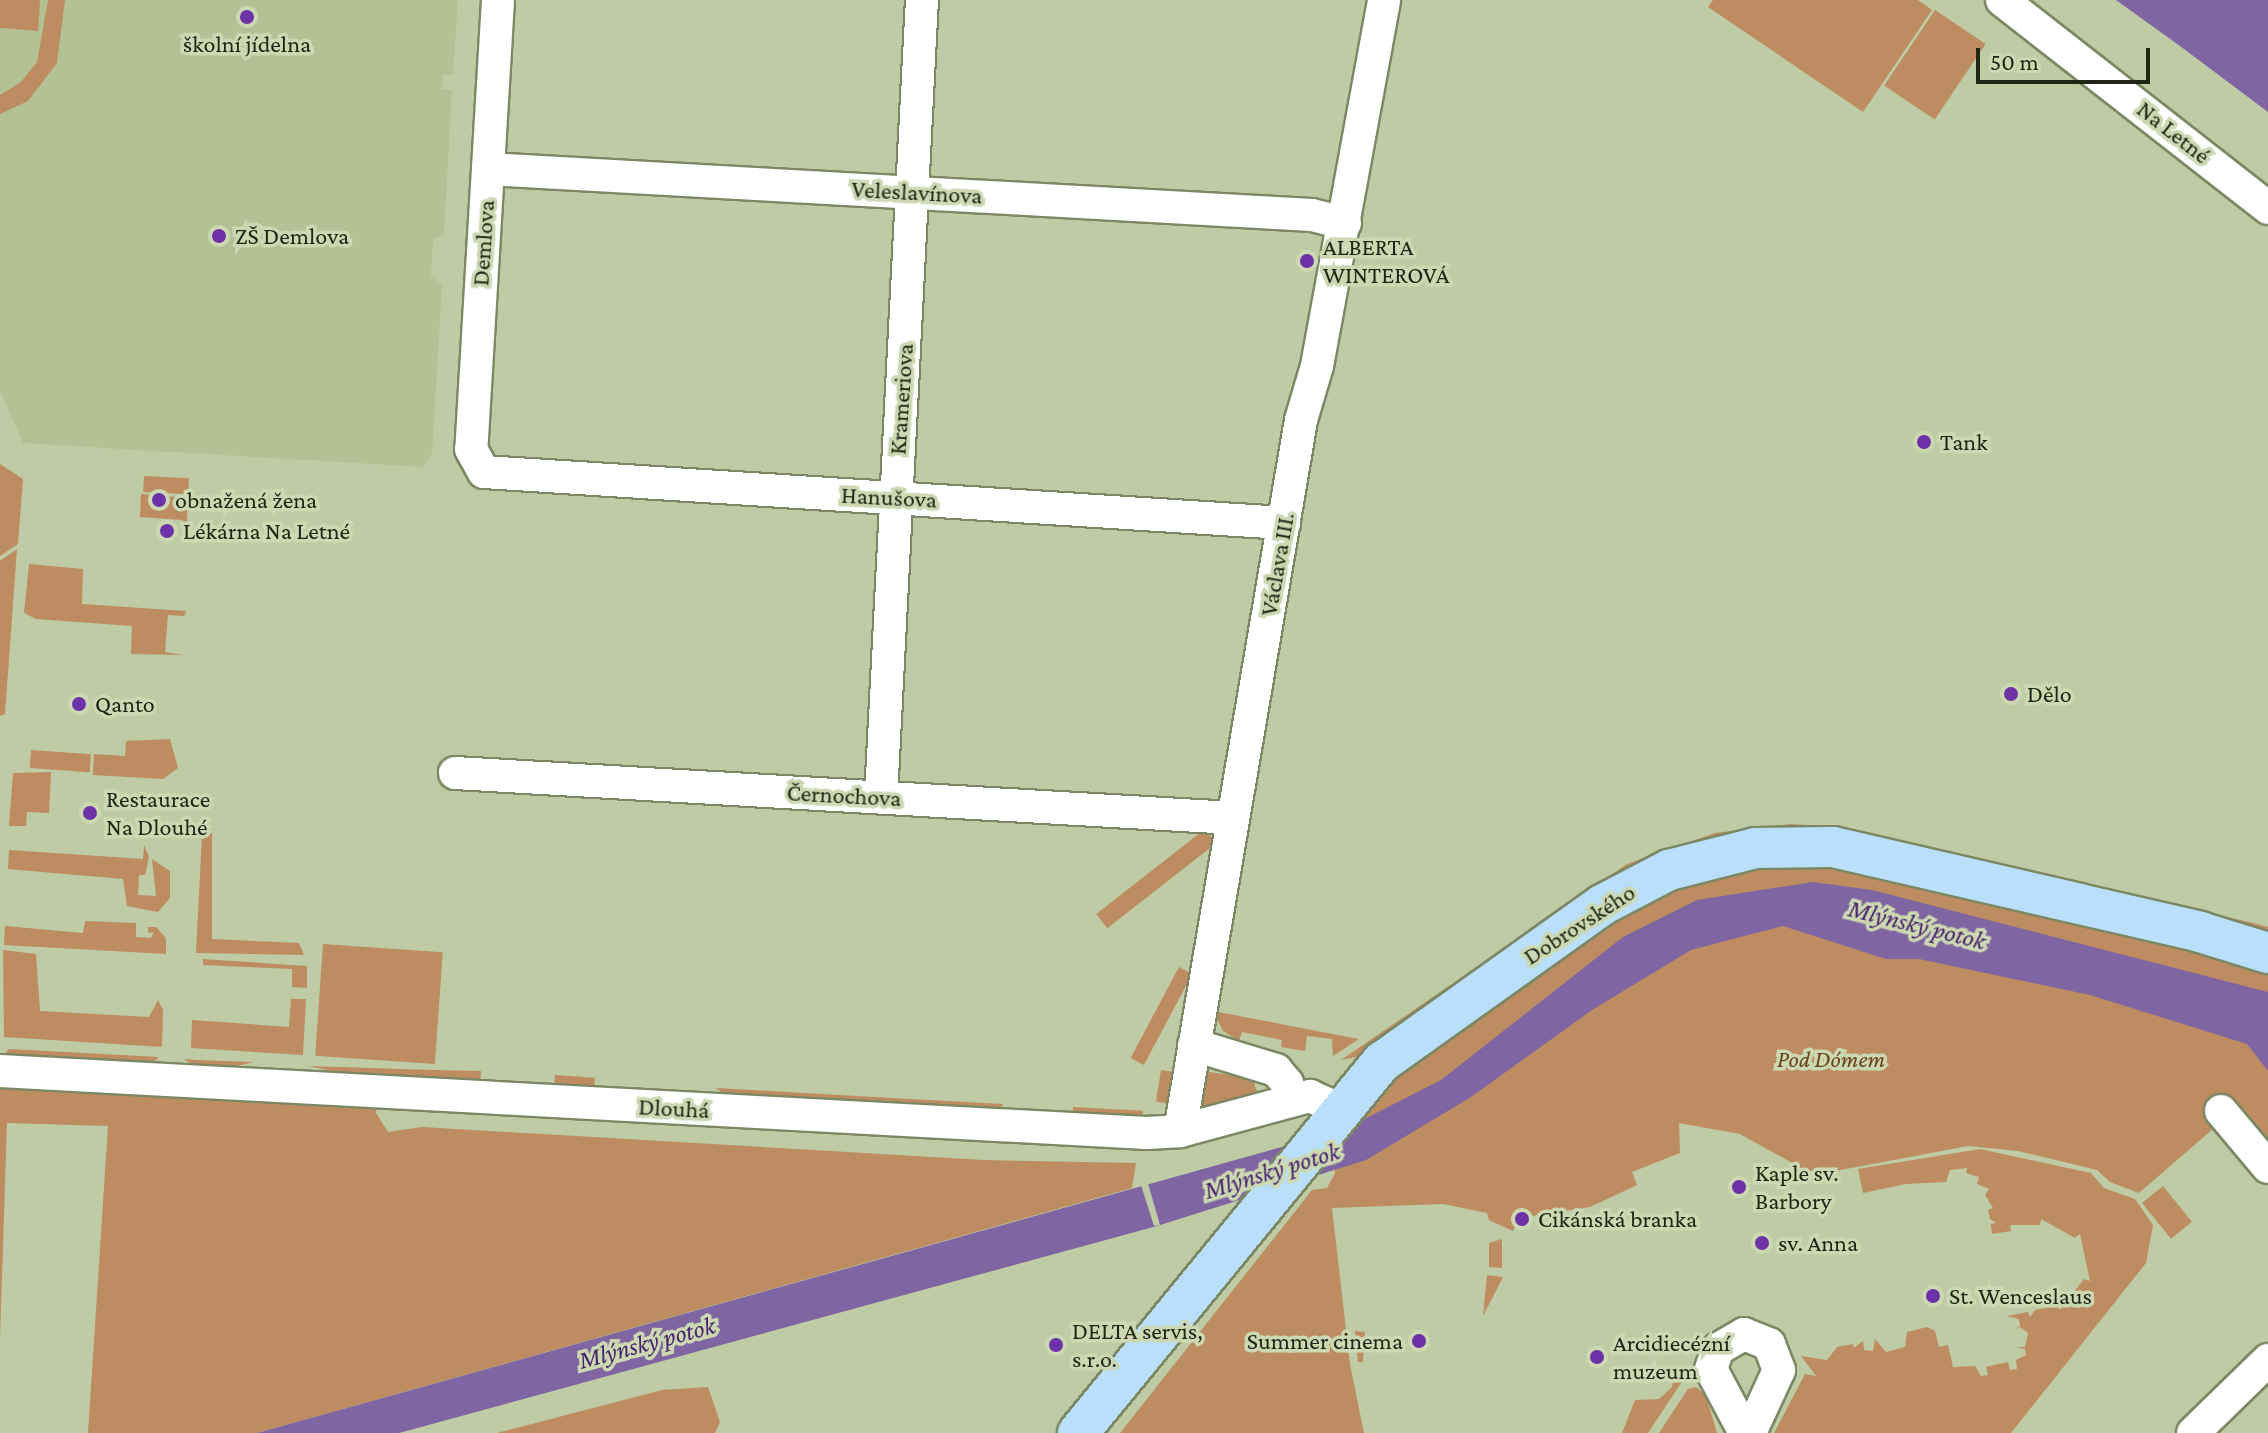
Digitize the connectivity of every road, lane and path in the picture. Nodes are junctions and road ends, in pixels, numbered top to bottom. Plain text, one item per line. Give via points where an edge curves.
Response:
1 (498, 0) edge
2 (922, 0) edge
3 (1384, 0) edge
4 (2002, 0) edge
5 (488, 169) junction
6 (912, 192) junction
7 (2268, 208) edge
8 (1345, 223) junction
9 (494, 475) joint
10 (895, 497) junction
11 (1284, 523) junction
12 (455, 773) dead end
13 (881, 797) junction
14 (1233, 818) junction
15 (2268, 953) edge
16 (1194, 1045) junction
17 (0, 1071) edge
18 (1291, 1099) junction
19 (2221, 1111) dead end
20 (1328, 1122) junction
21 (1180, 1131) junction
22 (2268, 1167) edge
23 (2268, 1360) edge
24 (1078, 1433) edge
25 (2193, 1433) edge

1 - 5 street, Demlova
2 - 6 street, Krameriova
3 - 8 street, Václava III.
4 - 7 street, Na Letné
5 - 6 street, Veleslavínova
5 - 9 street, Demlova via 471,449 479,468
6 - 8 street, Veleslavínova via 1312,215
6 - 10 street, Krameriova
8 - 11 street, Václava III.
9 - 10 street, Hanušova
10 - 11 street, Hanušova
10 - 13 street, Krameriova
11 - 14 street, Václava III.
12 - 13 street, Černochova
13 - 14 street, Černochova
14 - 16 street, Václava III.
15 - 20 main road, Dobrovského via 2200,932 1858,852 1796,845 1729,852 1669,870 1602,905 1404,1043
16 - 18 street via 1276,1070
16 - 21 street, Václava III.
17 - 21 street, Dlouhá
18 - 20 street, Dlouhá via 1322,1097
18 - 21 street, Dlouhá
19 - 22 street
20 - 24 main road, Dobrovského
23 - 25 street

